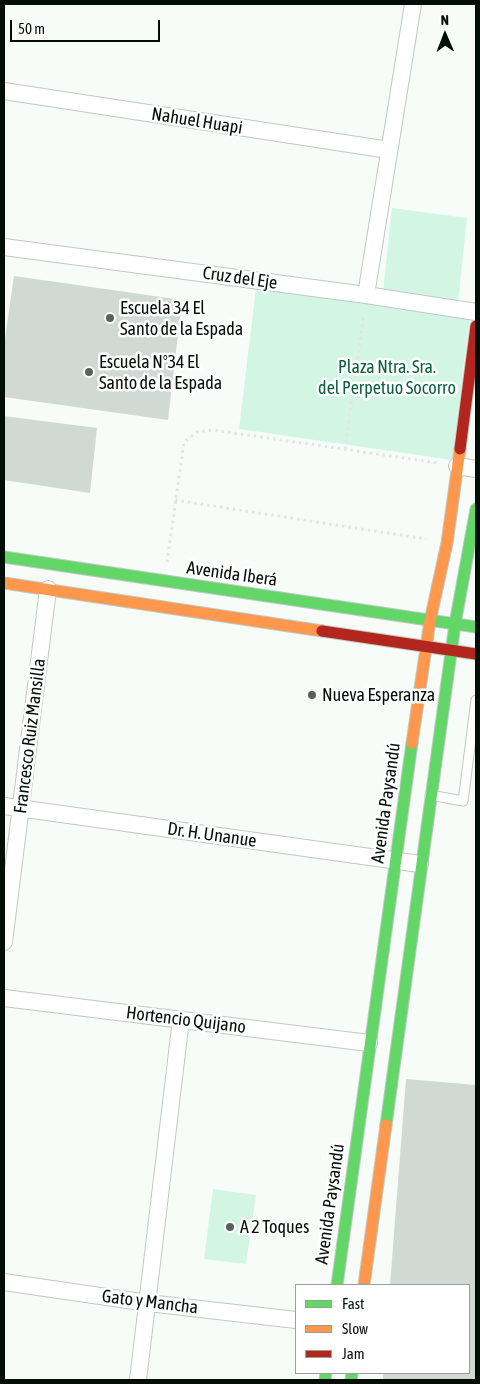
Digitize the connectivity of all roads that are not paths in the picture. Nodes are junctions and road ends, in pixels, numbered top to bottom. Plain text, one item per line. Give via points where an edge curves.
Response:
1 (413, 4) edge
2 (4, 91) edge
3 (389, 150) junction
4 (4, 247) edge
5 (366, 295) junction
6 (476, 312) edge
7 (476, 326) edge
8 (457, 466) junction
9 (476, 468) edge
10 (476, 510) edge
11 (4, 557) edge
12 (4, 583) edge
13 (48, 589) junction
14 (430, 621) junction
15 (455, 624) junction
16 (476, 628) edge
17 (427, 646) junction
18 (452, 650) junction
19 (476, 654) edge
20 (476, 700) edge
21 (430, 795) junction
22 (4, 806) edge
23 (21, 808) junction
24 (396, 860) junction
25 (420, 864) junction
26 (4, 942) edge
27 (4, 998) edge
28 (182, 1019) junction
29 (369, 1043) junction
30 (4, 1282) edge
31 (337, 1284) edge
32 (364, 1284) edge
33 (148, 1303) junction
34 (295, 1320) edge
35 (138, 1380) edge

1 - 3 street
2 - 3 street, Nahuel Huapi
3 - 5 street
4 - 5 street, Cruz del Eje
5 - 6 street, Cruz del Eje
7 - 8 main road, Avenida Paysandú
8 - 9 street
8 - 14 main road, Avenida Paysandú via 447,543
10 - 15 main road
11 - 14 main road, Avenida Iberá
12 - 13 main road
13 - 17 main road
13 - 23 street, Francesco Ruiz Mansilla
14 - 15 main road, Avenida Iberá
14 - 17 main road, Avenida Paysandú
15 - 16 main road, Avenida Iberá
15 - 18 main road
17 - 18 main road
17 - 24 main road, Avenida Paysandú
18 - 19 main road
18 - 21 main road
20 - 21 lane via 463,801
21 - 25 main road
22 - 23 street, Dr. H. Unanue
23 - 24 street, Dr. H. Unanue
23 - 26 street, Francesco Ruiz Mansilla
24 - 25 street, Dr. H. Unanue
24 - 29 main road, Avenida Paysandú
25 - 32 main road
27 - 28 street, Hortencio Quijano
28 - 29 street, Hortencio Quijano
28 - 33 street
29 - 31 main road, Avenida Paysandú
30 - 33 street, Gato y Mancha
33 - 34 street, Gato y Mancha
33 - 35 street

